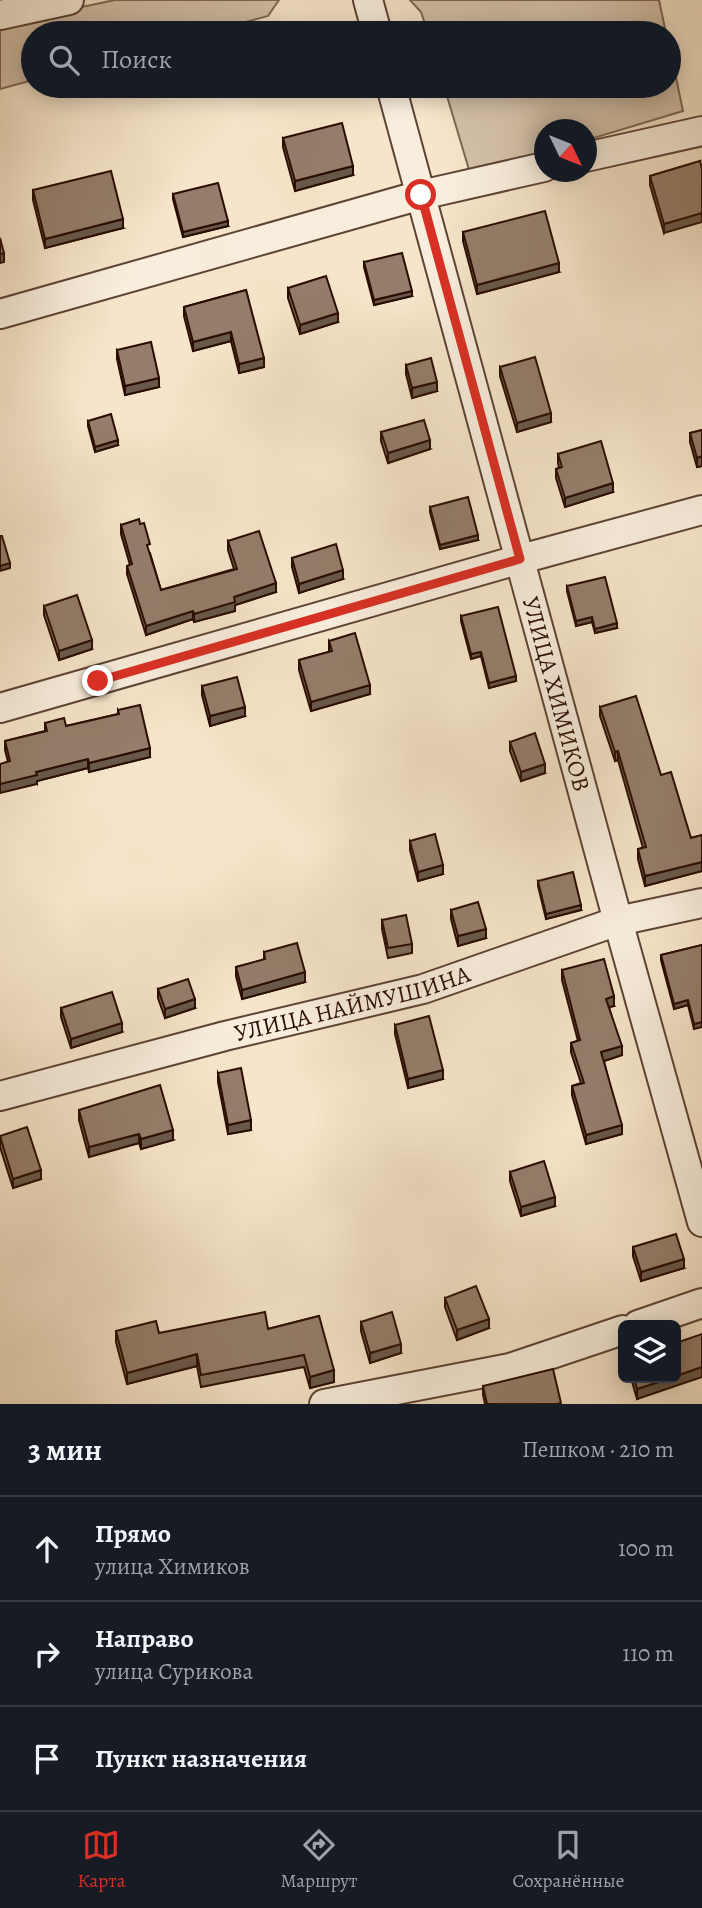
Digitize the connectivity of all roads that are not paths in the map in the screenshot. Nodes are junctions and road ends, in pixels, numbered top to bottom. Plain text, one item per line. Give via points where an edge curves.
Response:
1 (69, 0) edge
2 (368, 0) edge
3 (0, 15) edge
4 (374, 21) edge
5 (394, 98) edge
6 (702, 131) edge
7 (597, 155) edge
8 (534, 169) edge
9 (421, 195) junction
10 (0, 314) edge
11 (702, 510) edge
12 (520, 559) junction
13 (0, 708) edge
14 (702, 903) edge
15 (618, 921) junction
16 (0, 1096) edge
17 (702, 1222) edge
18 (702, 1303) edge
19 (653, 1320) edge
20 (618, 1332) edge
21 (324, 1404) edge

1 - 3 street
2 - 4 street
5 - 9 street, УЛИЦА ХИМИКОВ
6 - 7 street
8 - 9 street
9 - 10 street
9 - 12 street, УЛИЦА ХИМИКОВ
11 - 12 street
12 - 13 street
12 - 15 street, УЛИЦА ХИМИКОВ
14 - 15 street, УЛИЦА НАЙМУШИНА
15 - 16 street, УЛИЦА НАЙМУШИНА via 423,989
15 - 17 street, УЛИЦА ХИМИКОВ
18 - 19 street
20 - 21 street via 510,1368

